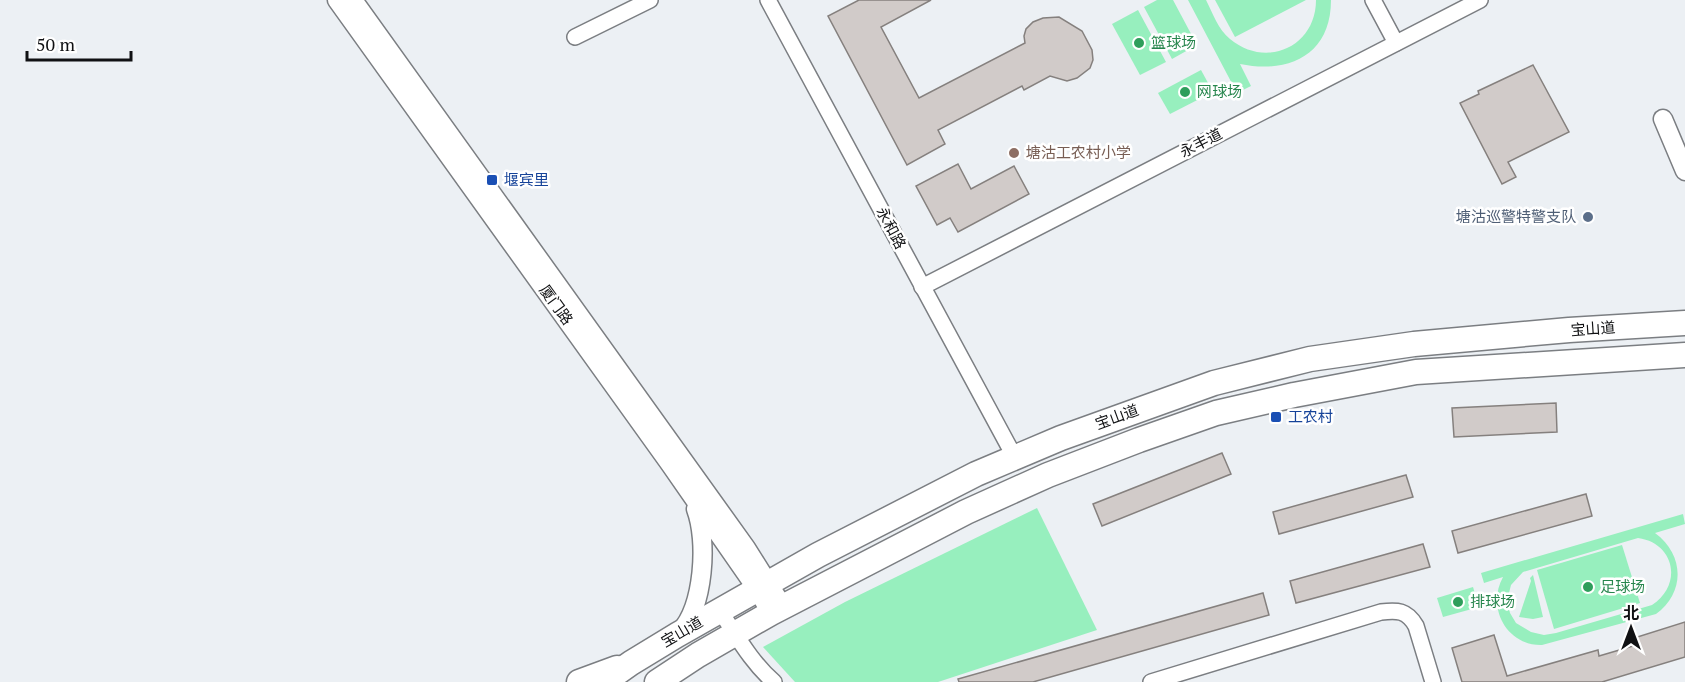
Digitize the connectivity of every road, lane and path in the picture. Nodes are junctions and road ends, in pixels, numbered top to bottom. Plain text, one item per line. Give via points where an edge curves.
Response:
1 (337, 0) edge
2 (353, 0) edge
3 (650, 0) edge
4 (768, 0) edge
5 (1373, 0) edge
6 (1480, 0) edge
7 (575, 37) dead end
8 (1396, 43) junction
9 (1663, 119) dead end
10 (1685, 171) edge
11 (922, 287) junction
12 (1685, 323) edge
13 (1685, 355) edge
14 (1014, 456) junction
15 (692, 496) junction
16 (763, 586) junction
17 (720, 610) junction
18 (777, 610) junction
19 (735, 633) junction
20 (677, 635) junction
21 (631, 663) junction
22 (767, 679) edge
23 (579, 682) edge
24 (604, 682) edge
25 (657, 682) edge
26 (1151, 682) edge
27 (1433, 682) edge

1 - 15 street, 厦门路
2 - 16 street, 厦门路 via 725,519
3 - 7 street
4 - 11 street, 永和路
5 - 8 street
6 - 8 street, 永丰道
8 - 11 street, 永丰道
9 - 10 street
11 - 14 street, 永和路
12 - 14 main road, 宝山道 via 1414,344 1310,359 1214,383
13 - 18 main road, 宝山道 via 1416,372 1216,413 1048,475 966,512
14 - 16 main road, 宝山道
15 - 16 street, 厦门路
15 - 20 street via 701,525 701,565 692,616
16 - 17 main road, 宝山道
16 - 18 street, 厦门路
17 - 19 street
17 - 20 main road, 宝山道
18 - 19 main road, 宝山道
19 - 22 street
19 - 25 main road, 宝山道
20 - 21 main road, 宝山道
21 - 23 main road
21 - 24 main road, 宝山道
26 - 27 street via 1398,610 1412,618 1416,626

